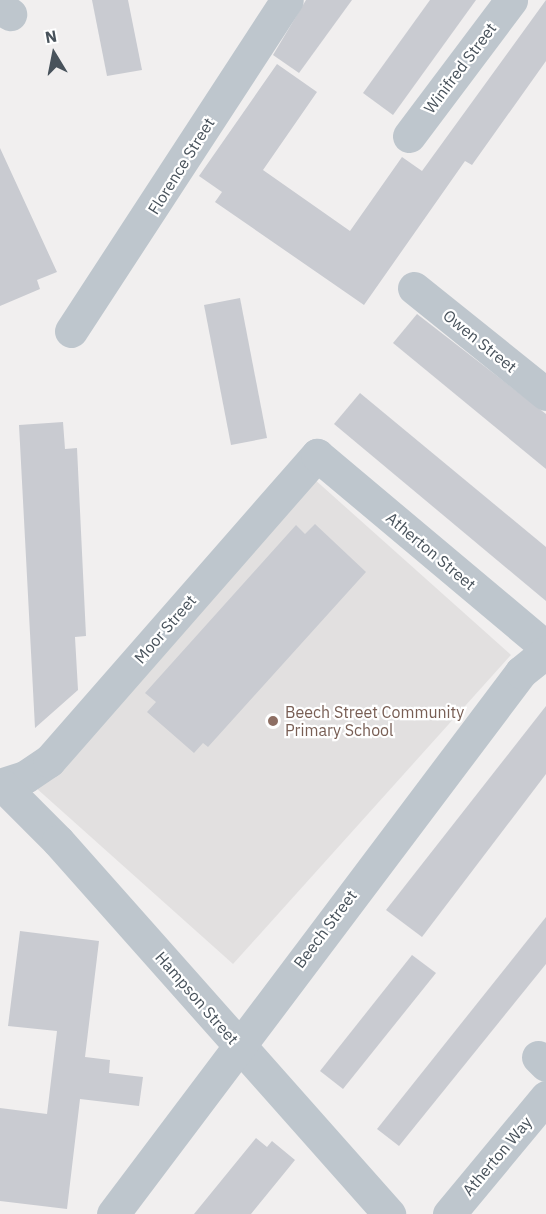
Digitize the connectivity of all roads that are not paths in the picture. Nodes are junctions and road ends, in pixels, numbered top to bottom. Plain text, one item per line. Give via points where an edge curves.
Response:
1 (287, 0) edge
2 (511, 0) edge
3 (409, 136) dead end
4 (414, 288) dead end
5 (71, 331) dead end
6 (546, 394) edge
7 (317, 455) joint
8 (546, 646) edge
9 (546, 652) edge
10 (1, 785) edge
11 (238, 1045) junction
12 (546, 1097) edge
13 (113, 1214) edge
14 (389, 1214) edge
15 (449, 1214) edge

1 - 5 street, Florence Street
2 - 3 street, Winifred Street
4 - 6 street, Owen Street
7 - 8 street, Atherton Street
7 - 10 street, Moor Street via 49,761
9 - 11 street, Beech Street via 521,672
10 - 11 street, Hampson Street via 58,841
11 - 13 street, Beech Street
11 - 14 street, Hampson Street
12 - 15 street, Atherton Way

